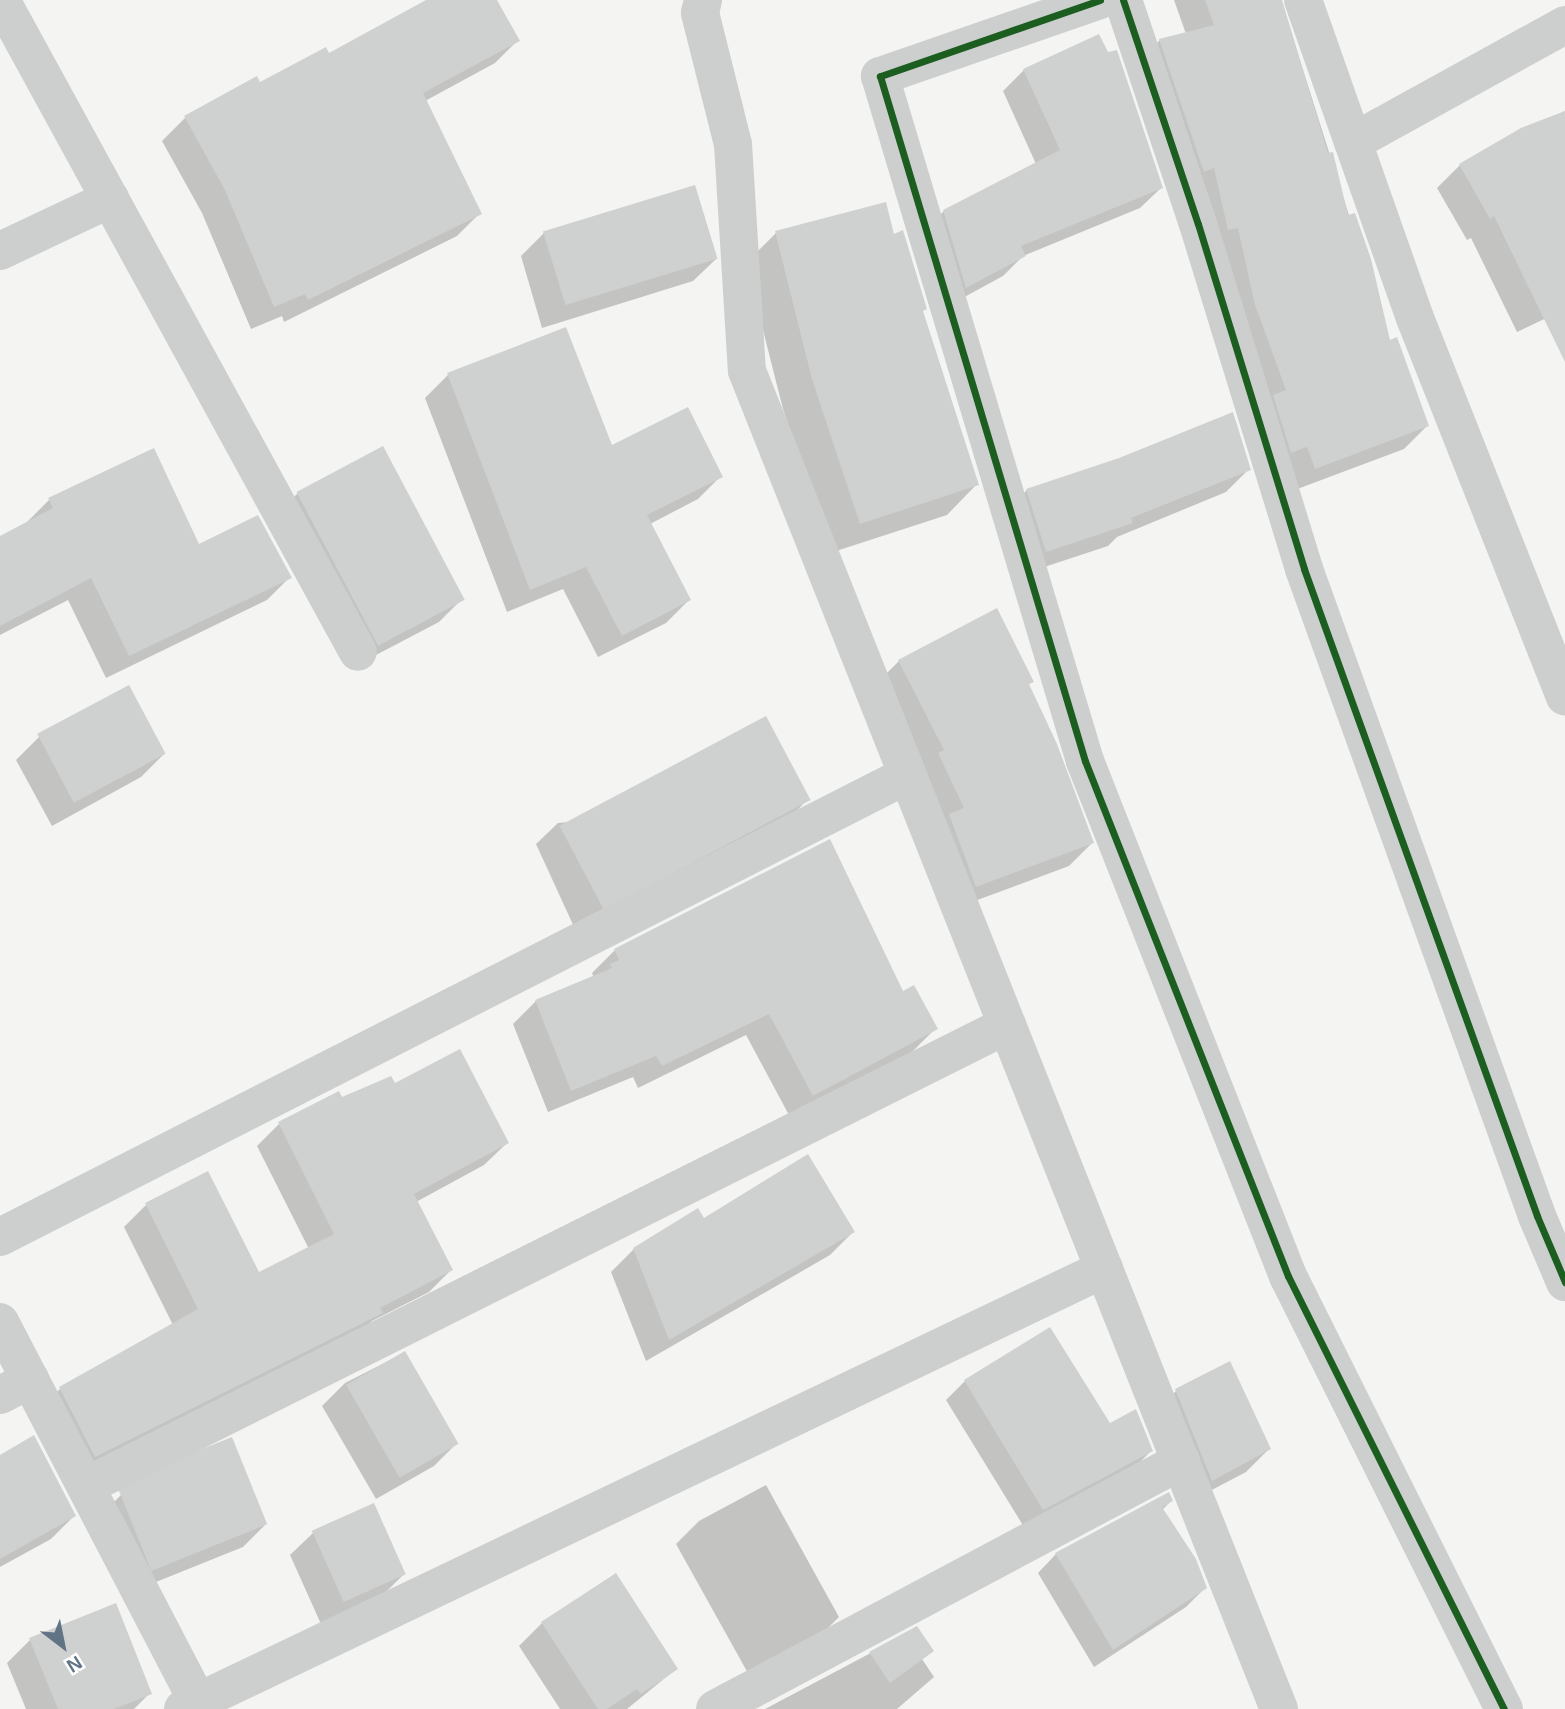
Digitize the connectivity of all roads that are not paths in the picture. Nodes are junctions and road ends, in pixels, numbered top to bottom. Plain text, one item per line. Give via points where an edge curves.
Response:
1 (1, 0) edge
2 (703, 0) edge
3 (1101, 0) edge
4 (1123, 0) edge
5 (1303, 0) edge
6 (1565, 25) edge
7 (1353, 142) junction
8 (110, 199) junction
9 (0, 251) edge
10 (358, 652) dead end
11 (1565, 696) edge
12 (908, 775) junction
13 (1007, 1025) junction
14 (0, 1237) edge
15 (1104, 1269) junction
16 (1565, 1282) edge
17 (0, 1322) edge
18 (15, 1388) edge
19 (1181, 1461) junction
20 (86, 1486) junction
21 (191, 1706) edge
22 (715, 1709) edge
23 (1279, 1709) edge
24 (1503, 1709) edge

1 - 8 street
2 - 12 street via 700,13 733,144 747,372
3 - 24 street via 880,76 1085,761 1289,1276
4 - 16 street via 1198,224 1304,569 1537,1216
5 - 7 street
6 - 7 street
7 - 11 street via 1415,318
8 - 9 street
8 - 10 street
12 - 13 street
12 - 14 street
13 - 15 street
13 - 20 street
15 - 19 street
15 - 21 street
17 - 18 street
18 - 20 street
19 - 22 street
19 - 23 street
20 - 21 street

